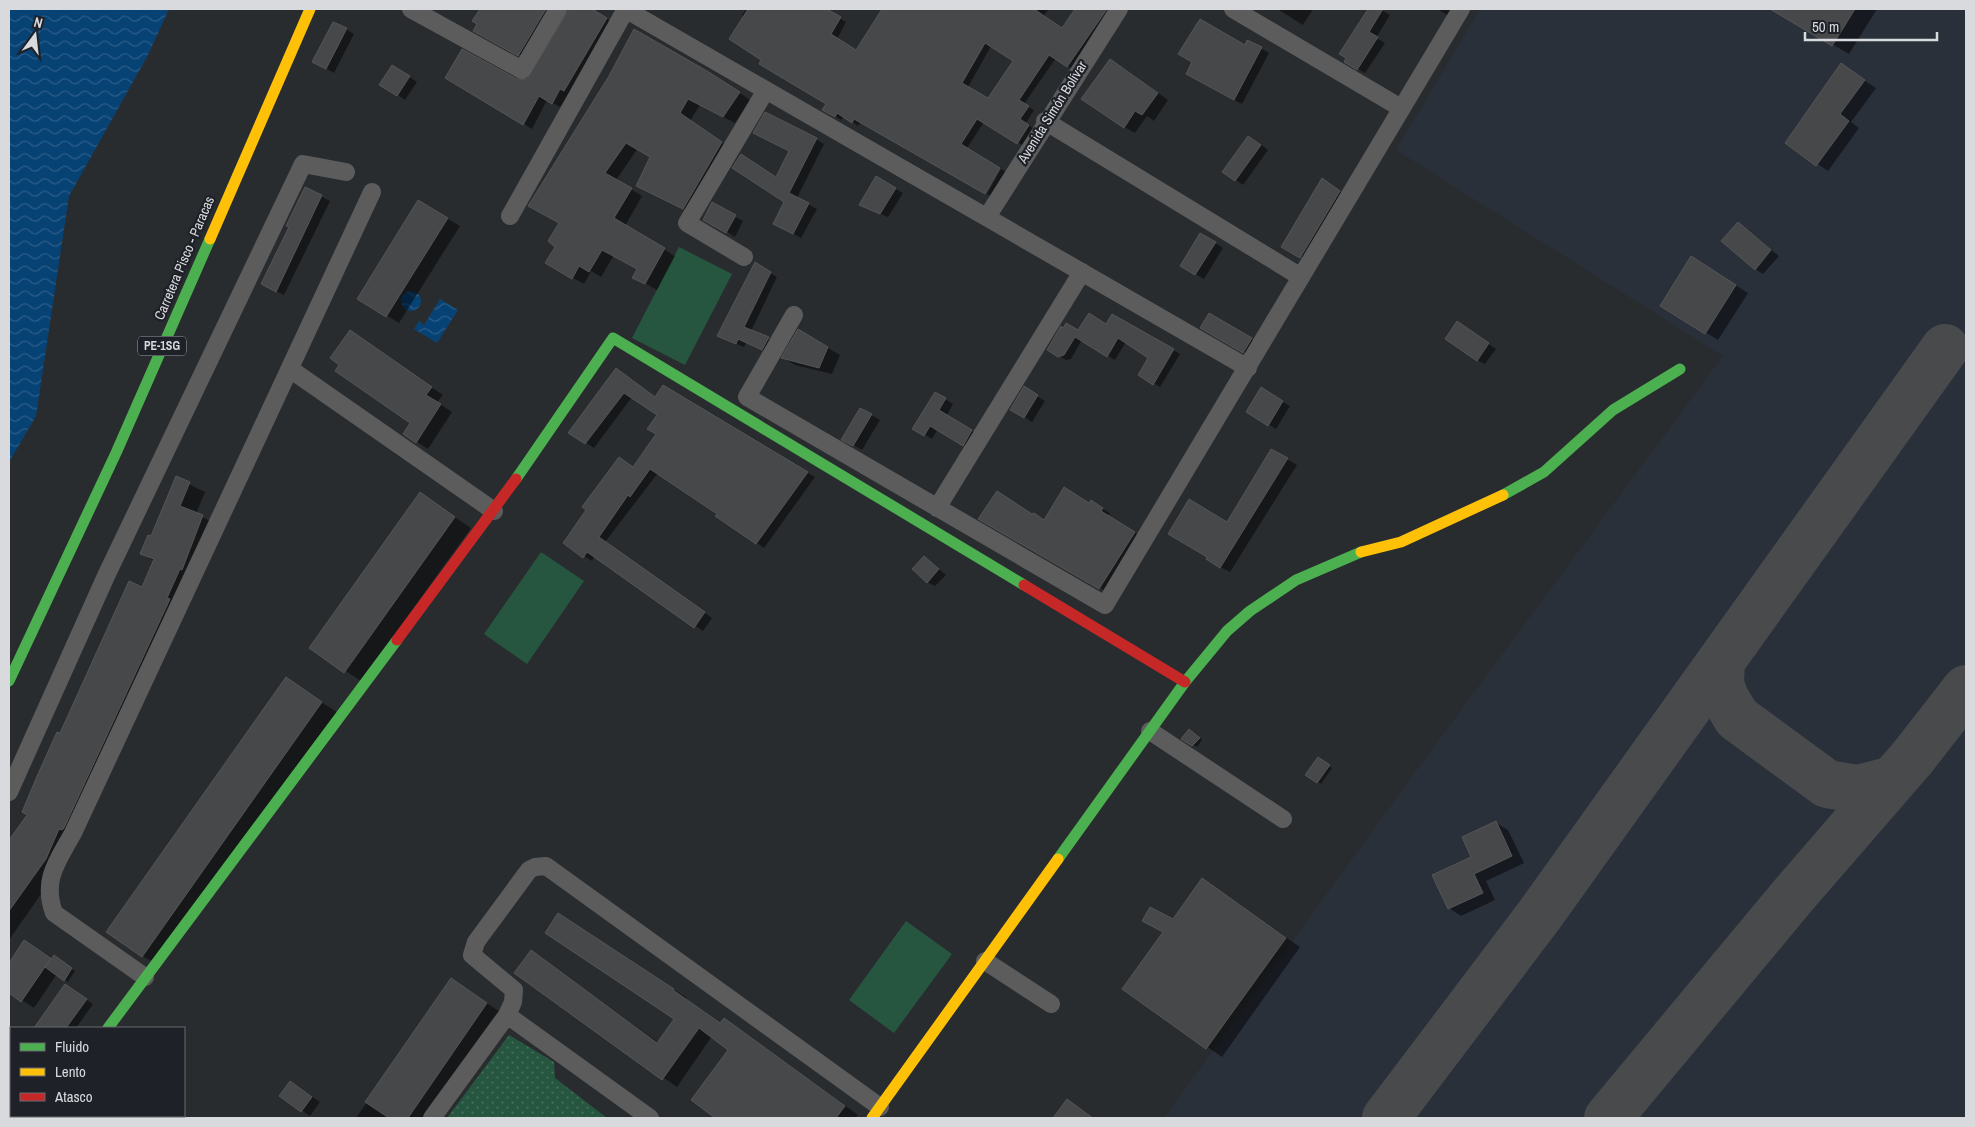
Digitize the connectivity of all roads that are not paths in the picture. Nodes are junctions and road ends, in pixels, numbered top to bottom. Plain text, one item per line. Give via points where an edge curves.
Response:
1 (310, 9) edge
2 (411, 9) edge
3 (558, 9) edge
4 (626, 9) edge
5 (1119, 9) edge
6 (1233, 9) edge
7 (1461, 9) edge
8 (766, 90) junction
9 (1401, 108) junction
10 (1046, 121) junction
11 (346, 172) dead end
12 (372, 192) dead end
13 (510, 216) dead end
14 (987, 217) junction
15 (744, 257) dead end
16 (1082, 272) junction
17 (1301, 277) junction
18 (794, 315) dead end
19 (1248, 368) junction
20 (290, 369) junction
21 (1680, 369) dead end
22 (937, 508) junction
23 (494, 511) junction
24 (9, 681) edge
25 (1185, 682) junction
26 (1150, 731) junction
27 (9, 792) edge
28 (1283, 820) dead end
29 (985, 961) junction
30 (145, 977) junction
31 (1051, 1004) dead end
32 (507, 1014) junction
33 (109, 1027) edge
34 (876, 1113) edge
35 (432, 1118) edge
36 (650, 1118) edge

1 - 24 street, Carretera Pisco - Paracas / PE-1SG via 116,453
2 - 3 street via 522,70
4 - 8 street
4 - 13 street
5 - 10 street, Avenida Simón Bolívar
6 - 9 street
7 - 9 street
8 - 14 street
8 - 15 street via 687,223
9 - 17 street
10 - 14 street, Avenida Simón Bolívar
10 - 17 street
11 - 27 street via 302,164 106,576
12 - 20 street
14 - 16 street
16 - 19 street
16 - 22 street
17 - 19 street
18 - 22 street via 747,396
19 - 22 street via 1105,605
20 - 23 street
20 - 30 street via 49,879 48,897 54,914
21 - 25 street via 1613,410 1544,472 1518,488 1401,542 1355,554 1296,580 1227,631
23 - 25 street via 613,338
23 - 30 street
25 - 26 street
26 - 28 street
26 - 29 street
29 - 31 street
29 - 34 street
30 - 33 street
32 - 34 street via 514,990 472,955 476,942 529,870 546,866
32 - 35 street
32 - 36 street

